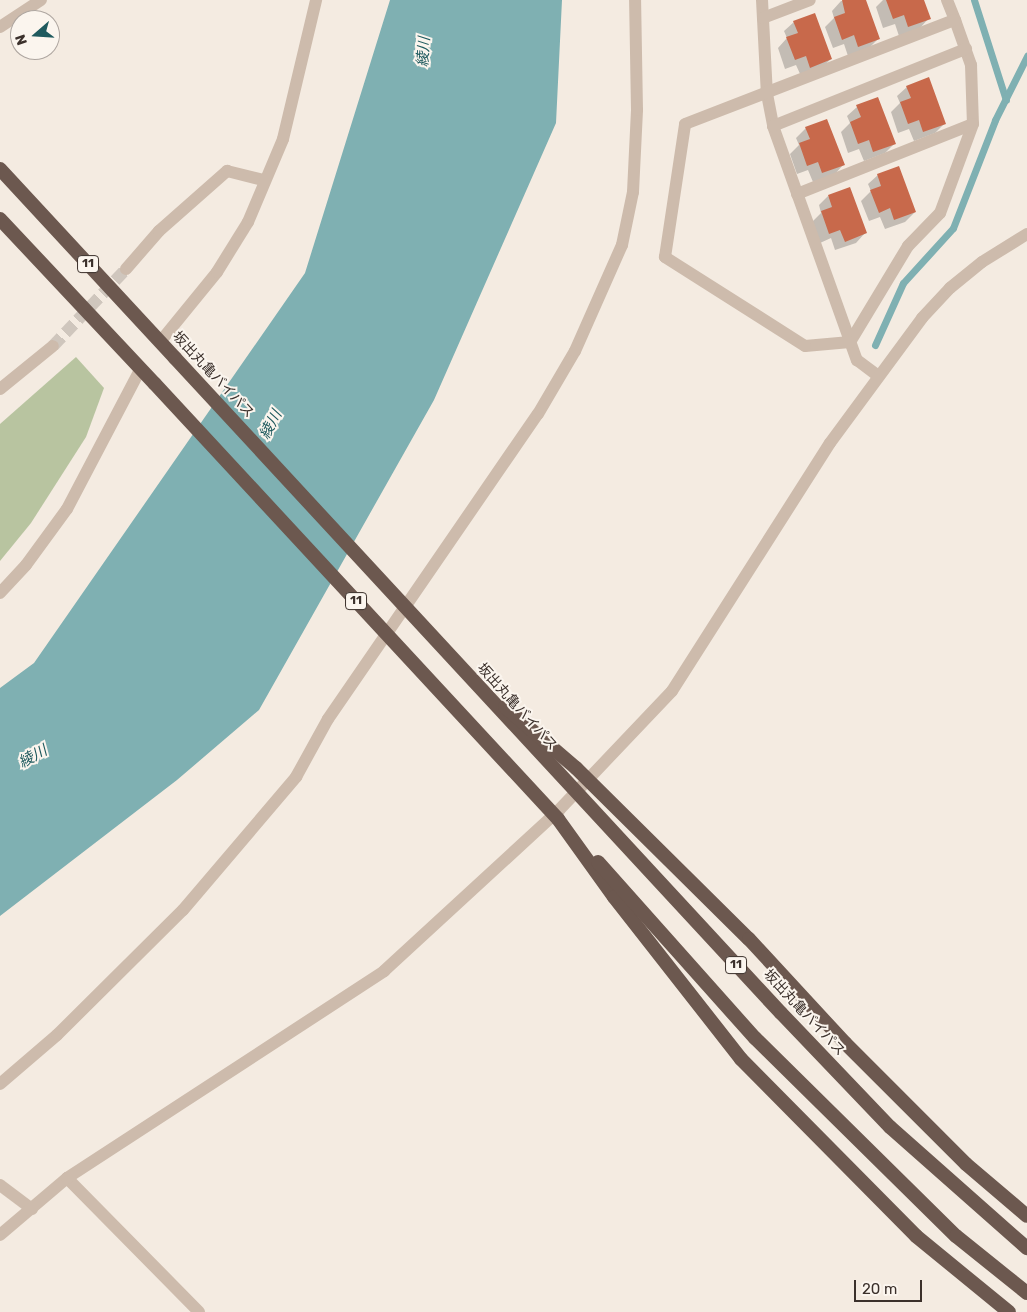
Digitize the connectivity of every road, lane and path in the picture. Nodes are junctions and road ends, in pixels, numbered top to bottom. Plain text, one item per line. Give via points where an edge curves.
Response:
1 (41, 0) edge
2 (316, 0) edge
3 (635, 0) edge
4 (762, 0) edge
5 (810, 0) edge
6 (947, 0) edge
7 (763, 18) junction
8 (955, 20) junction
9 (0, 28) edge
10 (966, 49) junction
11 (767, 94) junction
12 (973, 124) junction
13 (773, 126) junction
14 (0, 169) edge
15 (264, 180) junction
16 (797, 194) junction
17 (0, 219) edge
18 (1027, 234) edge
19 (126, 269) tunnel mouth
20 (160, 342) junction
21 (850, 342) junction
22 (53, 346) tunnel mouth
23 (140, 370) junction
24 (878, 376) junction
25 (0, 388) edge
26 (0, 593) edge
27 (459, 667) junction
28 (558, 819) junction
29 (0, 1084) edge
30 (67, 1178) junction
31 (0, 1185) edge
32 (32, 1209) junction
33 (1027, 1216) edge
34 (0, 1235) edge
35 (1027, 1248) edge
36 (1027, 1293) edge
37 (199, 1312) edge
38 (1009, 1312) edge

1 - 9 street
2 - 15 street via 283,139
3 - 29 street via 637,110 633,192 622,245 575,351 548,398 328,719 296,777 183,910 57,1035
4 - 7 street
5 - 7 street
6 - 8 street
7 - 11 street
8 - 10 street
8 - 11 street
10 - 12 street via 974,86
10 - 13 street
11 - 13 street
11 - 21 street via 685,124 664,257 805,346
12 - 16 street
12 - 21 street via 940,213 908,246
13 - 16 street
14 - 20 highway, 坂出丸亀バイパス / 11
15 - 19 street via 227,171 159,231
15 - 20 street via 248,222 217,272
16 - 21 street
17 - 23 highway, 11
18 - 24 street via 982,262 950,288
20 - 27 highway, 坂出丸亀バイパス / 11, bridge
21 - 24 street via 857,360
22 - 25 street
23 - 26 street via 67,509 26,565
23 - 28 highway, 11, bridge
24 - 30 street via 830,443 672,691 559,810 384,971
27 - 33 highway, bridge via 576,768 749,940 845,1043 966,1164
27 - 35 highway, 坂出丸亀バイパス / 11, bridge via 890,1127
28 - 36 highway, 11 via 755,1038 956,1236
28 - 38 highway via 614,897 741,1059 916,1236
30 - 32 street
30 - 37 street
31 - 32 street
32 - 34 street

